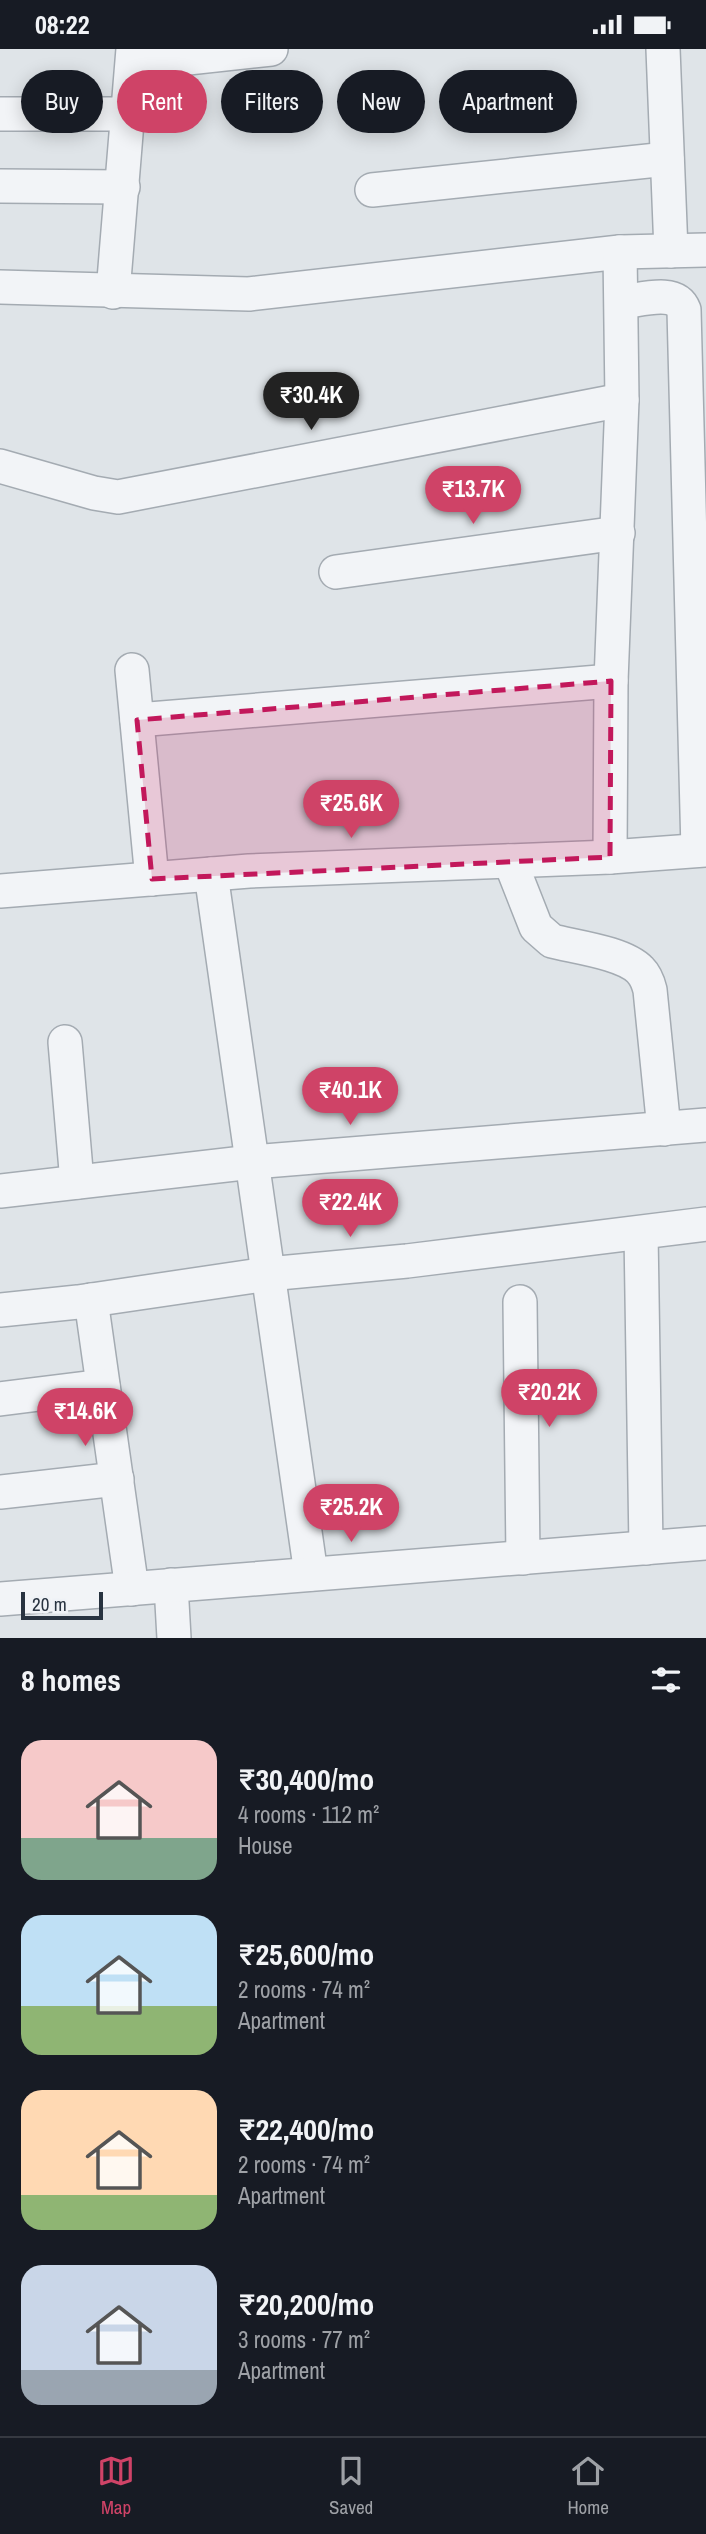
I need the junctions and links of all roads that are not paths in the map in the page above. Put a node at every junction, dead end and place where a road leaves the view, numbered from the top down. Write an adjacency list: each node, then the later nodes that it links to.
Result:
1 (271, 49): 3 (street)
2 (663, 49): 7 (street)
3 (133, 57)
4 (0, 114): 5 (street)
5 (117, 114)
6 (126, 133): 9 (street)
7 (667, 159): 10 (street); 12 (street)
8 (0, 187): 9 (street)
9 (122, 187): 15 (street)
10 (372, 190)
11 (706, 250): 12 (street)
12 (671, 251): 13 (street)
13 (620, 252): 15 (street); 16 (street)
14 (0, 287): 15 (street)
15 (113, 292)
16 (622, 302): 17 (street); 19 (street)
17 (695, 319): 18 (street)
18 (696, 398): 21 (street)
19 (622, 400): 20 (street); 22 (street)
20 (0, 466)
21 (697, 484): 23 (street)
22 (618, 533): 24 (street); 27 (street)
23 (698, 559): 25 (street)
24 (336, 572)
25 (699, 645): 29 (street)
26 (132, 670): 28 (street)
27 (611, 681): 28 (street); 31 (street)
28 (137, 720): 34 (street)
29 (700, 729): 30 (street)
30 (702, 850): 31 (street)
31 (610, 857): 32 (street)
32 (510, 861): 33 (street); 38 (street)
33 (211, 874): 34 (street); 39 (street)
34 (152, 879): 35 (street)
35 (0, 891)
36 (65, 1042): 40 (street)
37 (706, 1125): 38 (street)
38 (664, 1129): 39 (street)
39 (252, 1162): 40 (street); 44 (street)
40 (77, 1182): 41 (street)
41 (0, 1191)
42 (706, 1224): 43 (street)
43 (641, 1233): 44 (street); 53 (street)
44 (268, 1273): 45 (street); 55 (street)
45 (91, 1300): 47 (street); 48 (street)
46 (520, 1302): 54 (street)
47 (0, 1310)
48 (103, 1386): 49 (street); 50 (street)
49 (0, 1399)
50 (117, 1479): 51 (street); 57 (street)
51 (0, 1492)
52 (706, 1543): 53 (street)
53 (646, 1548): 54 (street)
54 (523, 1557): 55 (street)
55 (311, 1574): 56 (street)
56 (171, 1585): 57 (street); 59 (street)
57 (132, 1588): 58 (street)
58 (0, 1599)
59 (174, 1638)

